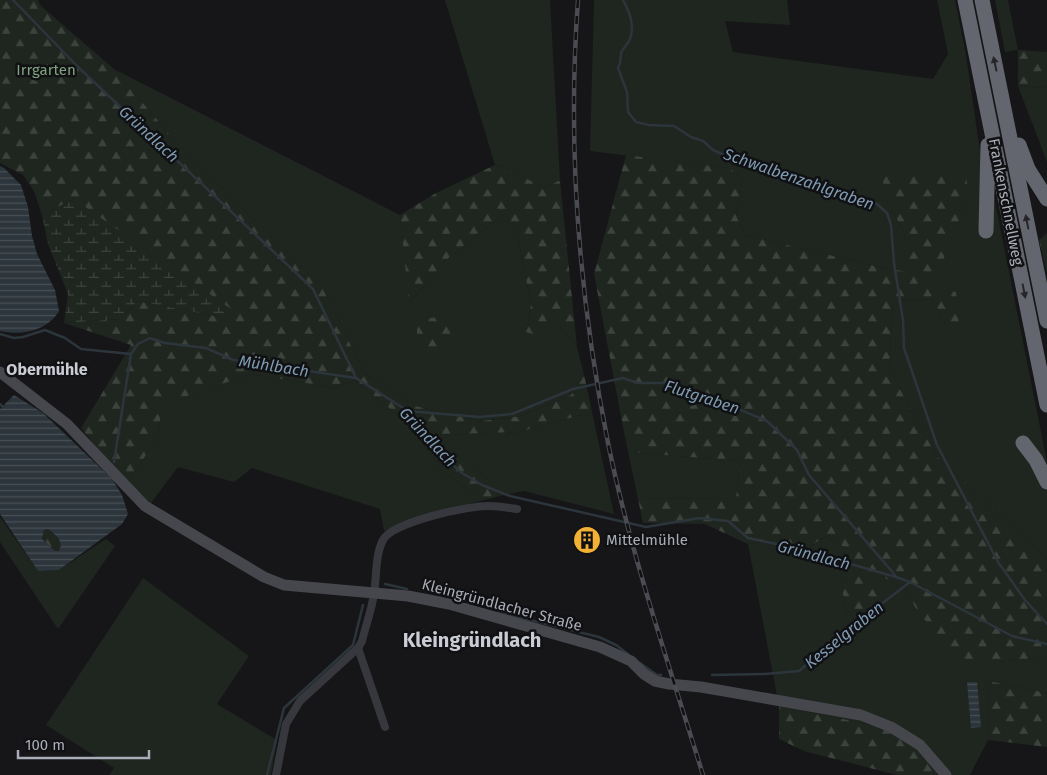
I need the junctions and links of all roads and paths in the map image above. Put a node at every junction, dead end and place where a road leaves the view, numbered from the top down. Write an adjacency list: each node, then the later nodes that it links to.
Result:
1 (965, 0): 3 (highway, Frankenschnellweg)
2 (982, 0): 4 (highway, Frankenschnellweg, one-way to 2)
3 (987, 106): 6 (highway); 9 (highway, Frankenschnellweg, one-way to 9)
4 (1005, 111): 5 (highway); 7 (highway, Frankenschnellweg, one-way to 4)
5 (1047, 200)
6 (986, 231)
7 (1047, 321)
8 (0, 372): 13 (street, Kleingründlacher Straße)
9 (1047, 404)
10 (1023, 443): 11 (highway)
11 (1047, 482)
12 (517, 509): 13 (street)
13 (374, 594): 14 (street); 17 (street, Kleingründlacher Straße)
14 (358, 648): 15 (street); 16 (street)
15 (385, 727)
16 (276, 775)
17 (946, 775)

